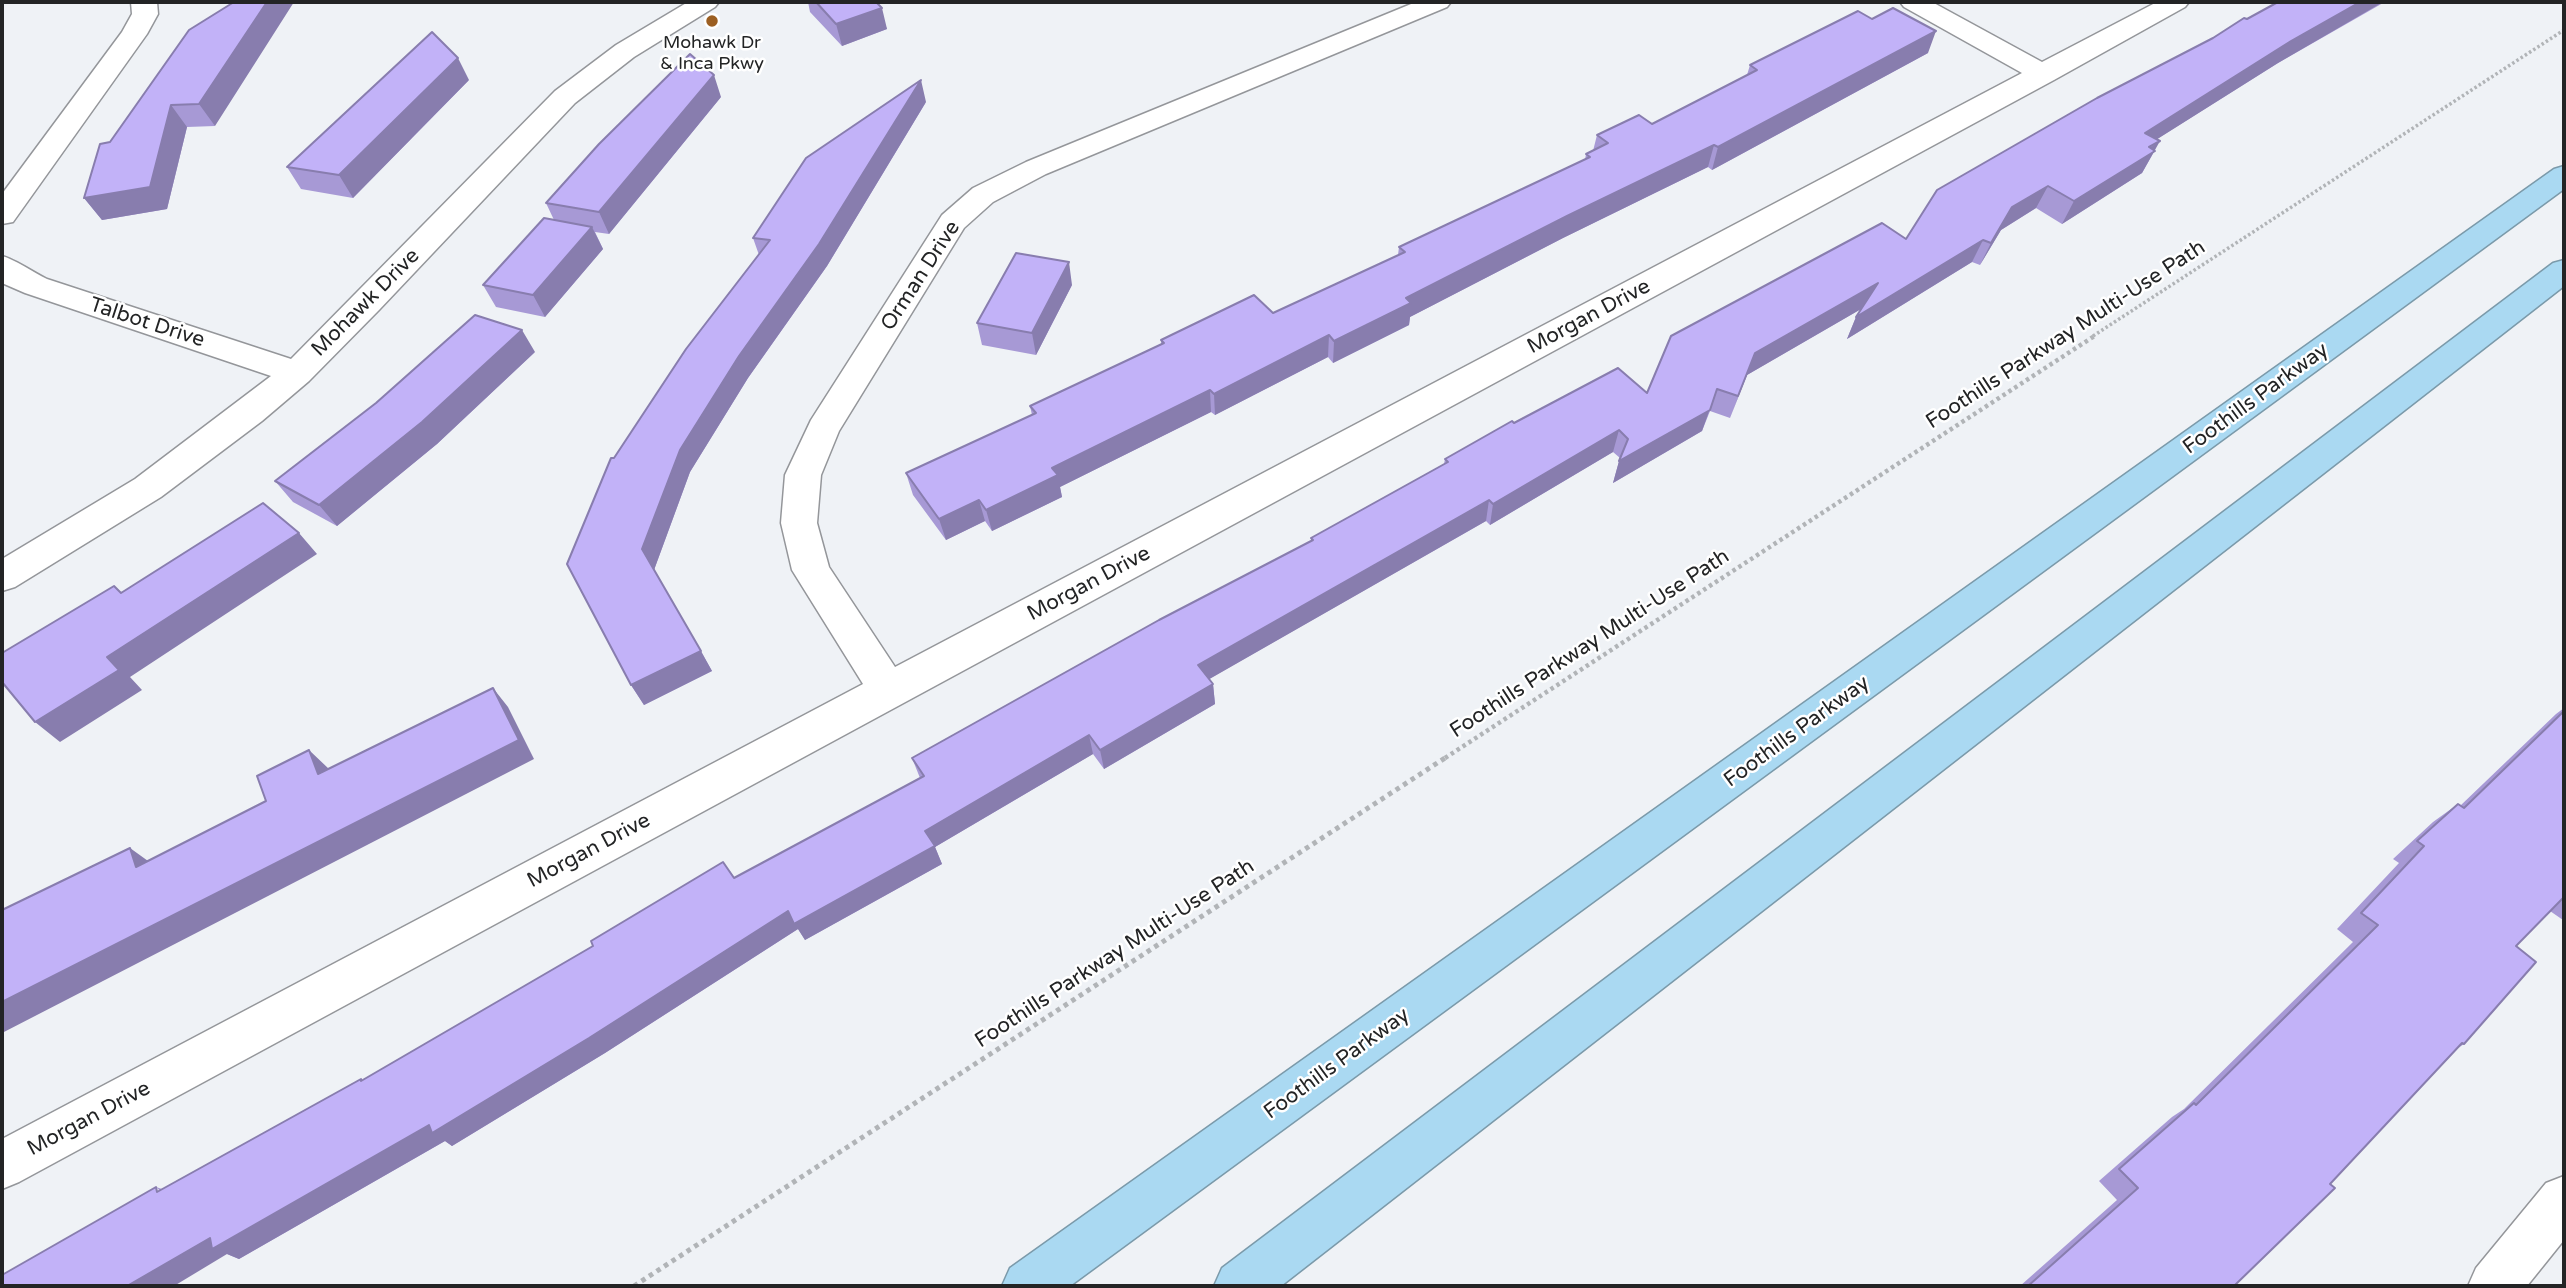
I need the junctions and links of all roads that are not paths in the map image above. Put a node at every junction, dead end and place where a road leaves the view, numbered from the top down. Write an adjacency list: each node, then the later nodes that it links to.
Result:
1 (144, 2): 8 (street)
2 (706, 2): 11 (street, Mohawk Drive)
3 (1438, 2): 13 (street, Orman Drive)
4 (1913, 2): 6 (street)
5 (2176, 2): 6 (street, Morgan Drive)
6 (2044, 74): 13 (street, Morgan Drive)
7 (2564, 175): 16 (highway, Foothills Parkway)
8 (2, 215)
9 (2, 266): 11 (street, Talbot Drive)
10 (2564, 270): 17 (highway)
11 (297, 373): 12 (street, Mohawk Drive)
12 (2, 577)
13 (889, 691): 14 (street, Morgan Drive)
14 (2, 1165)
15 (2564, 1201): 18 (street)
16 (1028, 1286)
17 (1240, 1286)
18 (2494, 1286)

